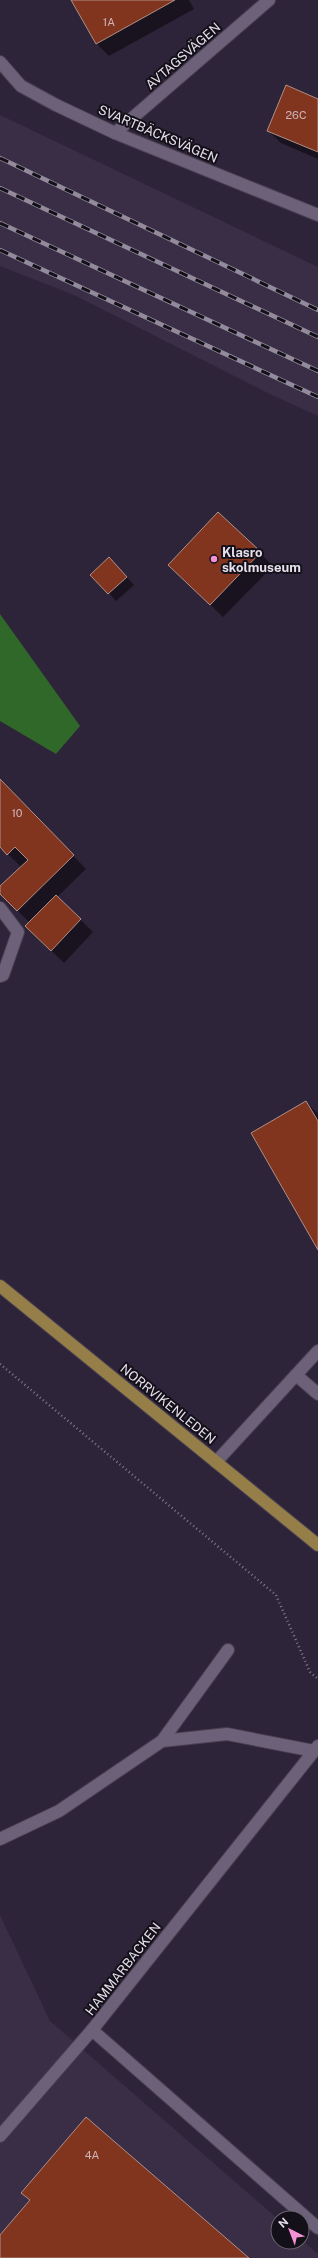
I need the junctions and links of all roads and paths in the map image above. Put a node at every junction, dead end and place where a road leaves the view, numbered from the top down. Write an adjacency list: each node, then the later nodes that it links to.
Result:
1 (269, 0): 3 (street, AVTAGSVÄGEN)
2 (0, 62): 3 (street, SVARTBÄCKSVÄGEN)
3 (115, 133): 4 (street, SVARTBÄCKSVÄGEN)
4 (318, 214)
5 (0, 908): 6 (street)
6 (0, 976)
7 (0, 1286): 12 (main road, NORRVIKENLEDEN)
8 (318, 1351): 10 (street)
9 (0, 1364): 15 (path)
10 (296, 1375): 11 (street); 12 (street)
11 (318, 1394)
12 (216, 1462): 13 (main road, NORRVIKENLEDEN)
13 (318, 1544)
14 (228, 1650): 16 (street)
15 (318, 1679)
16 (162, 1741): 17 (street); 18 (street)
17 (316, 1748): 19 (street, HAMMARBACKEN)
18 (0, 1839)
19 (92, 2030): 20 (street); 21 (street, HAMMARBACKEN)
20 (0, 2136)
21 (318, 2228)

